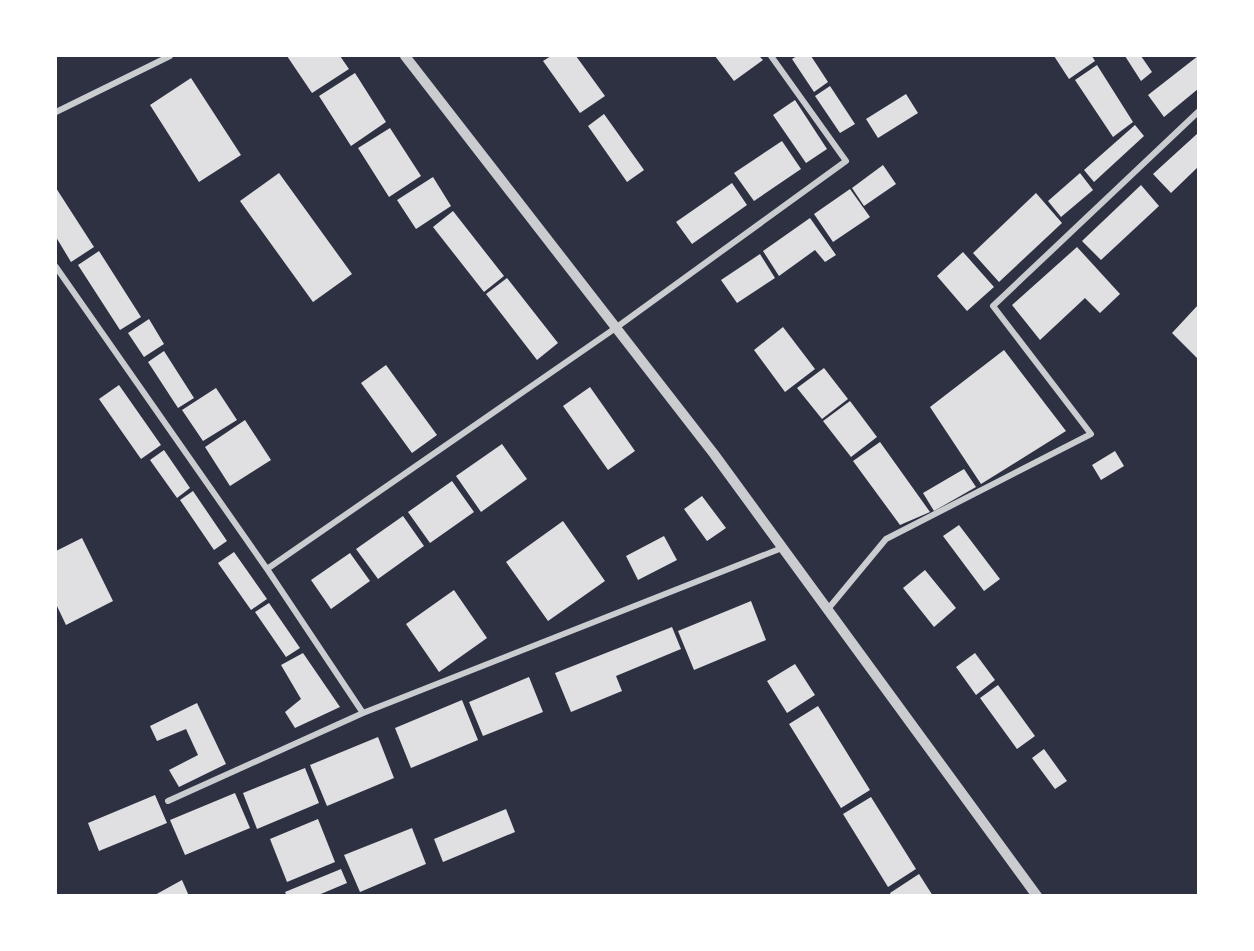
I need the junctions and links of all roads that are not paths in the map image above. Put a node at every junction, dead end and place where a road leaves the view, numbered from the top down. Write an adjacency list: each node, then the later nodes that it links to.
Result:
1 (170, 56): 4 (street)
2 (405, 56): 7 (street)
3 (771, 56): 7 (street)
4 (56, 112)
5 (1198, 112): 10 (street)
6 (56, 267): 9 (street)
7 (617, 327): 8 (street); 9 (street)
8 (782, 548): 10 (street); 11 (street)
9 (267, 569): 11 (street)
10 (828, 609): 13 (street)
11 (363, 713): 12 (street)
12 (168, 801)
13 (1037, 896)

